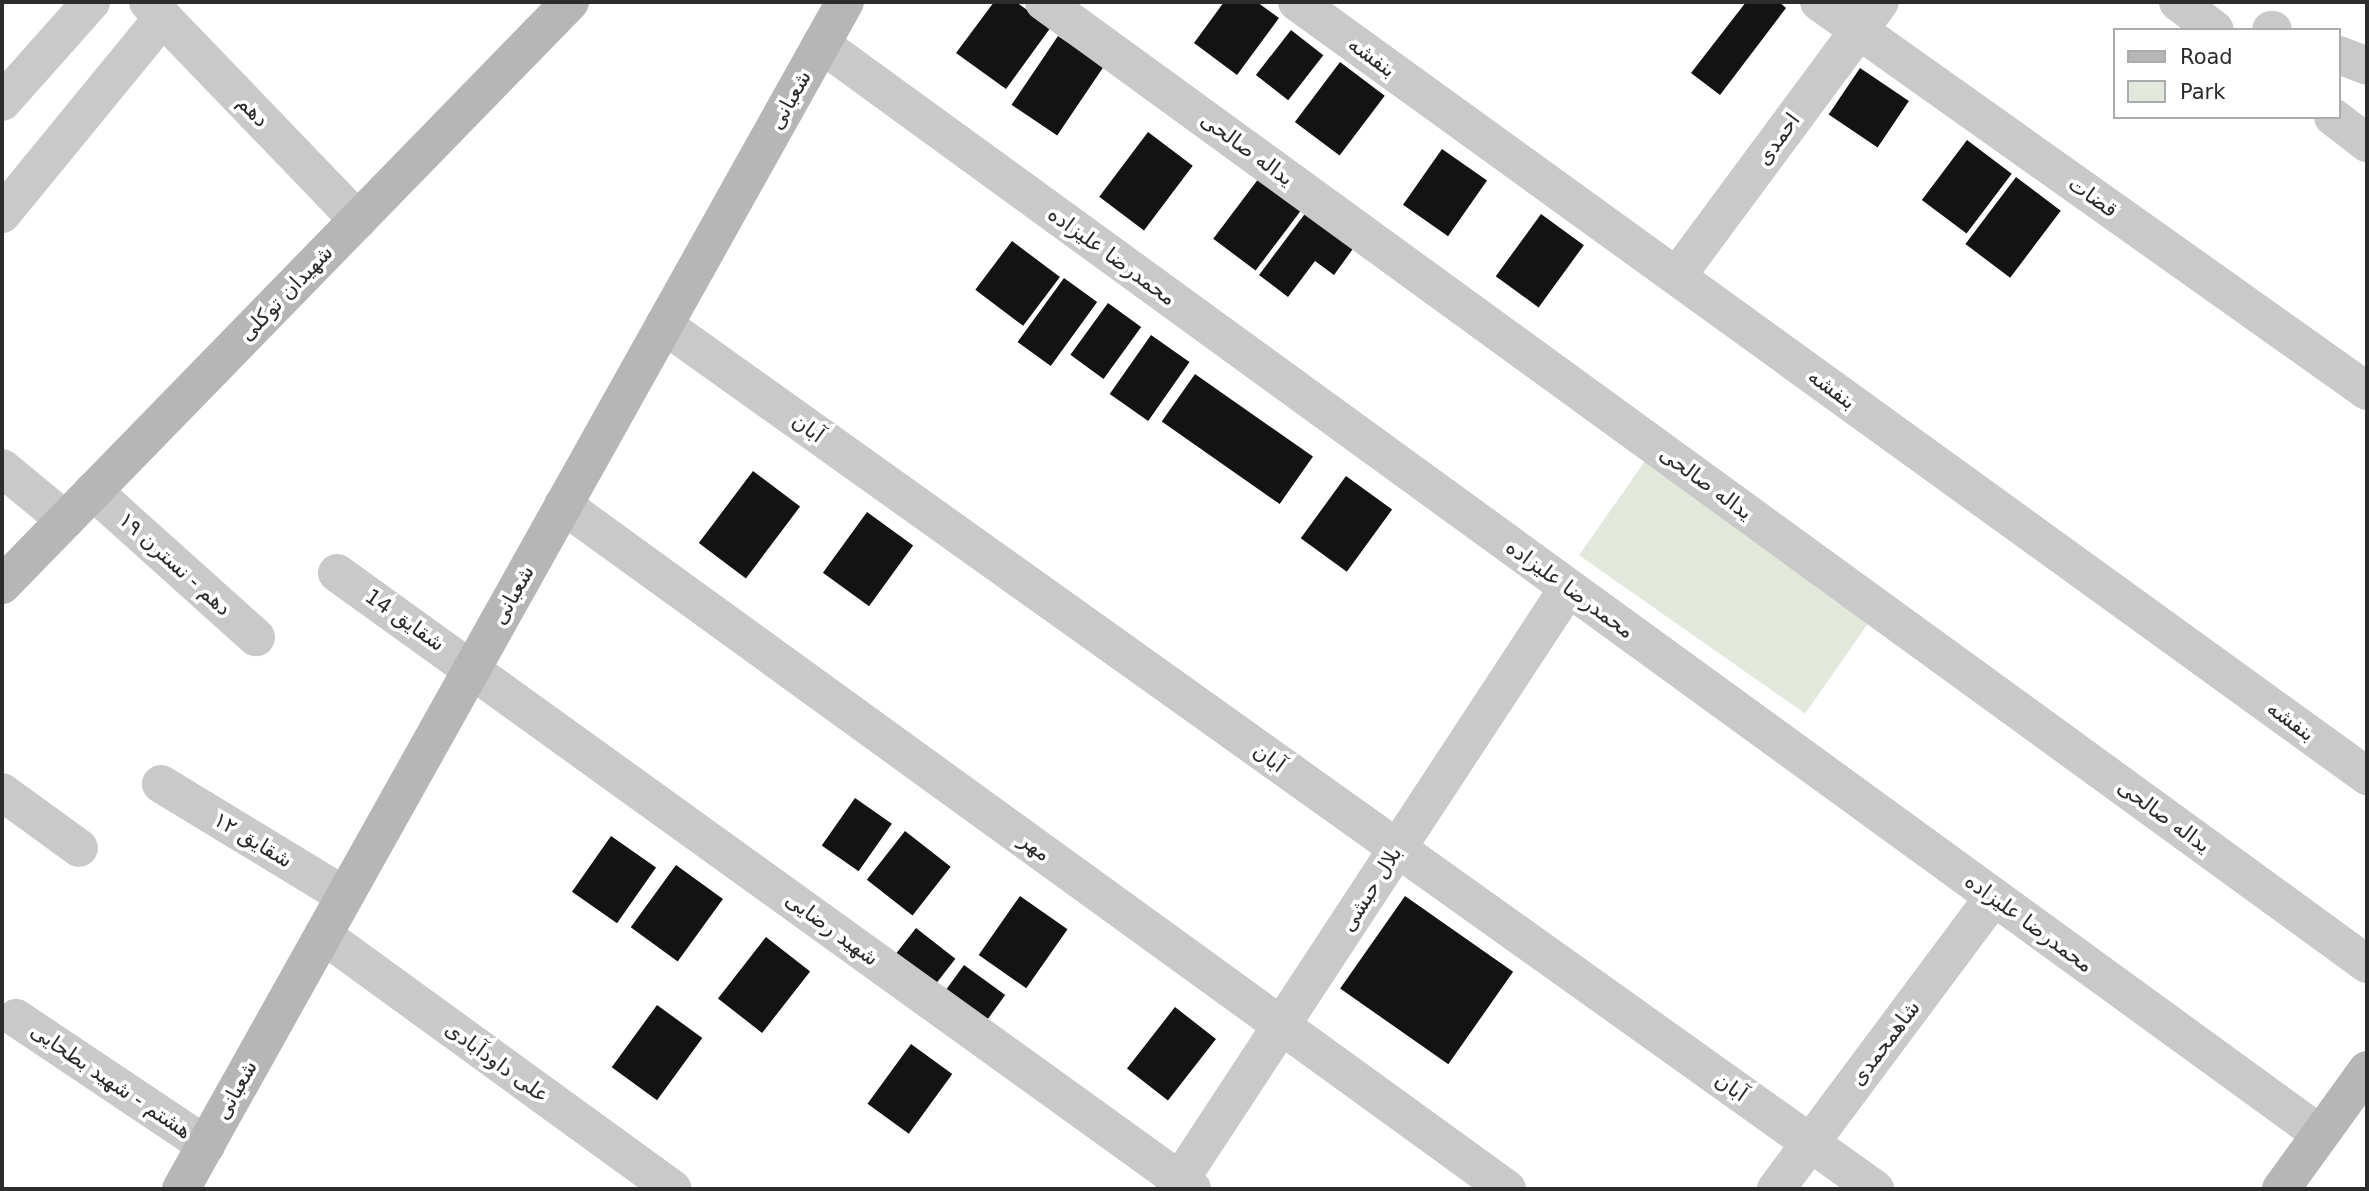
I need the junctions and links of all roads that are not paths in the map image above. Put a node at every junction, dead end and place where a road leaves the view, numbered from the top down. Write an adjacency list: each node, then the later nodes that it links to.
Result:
1 (91, 2): 14 (street)
2 (570, 2): 18 (street, شهیدان توکلی)
3 (845, 2): 11 (street, شعبانی)
4 (1044, 2): 39 (street, یداله صالحی)
5 (1297, 2): 19 (street, بنفشه)
6 (1819, 2): 9 (street, قضات)
7 (2178, 2): 10 (street)
8 (156, 9): 17 (street); 18 (street, دهم)
9 (1870, 16): 19 (street, احمدی); 21 (street, قضات)
10 (2212, 28)
11 (821, 44): 20 (street, شعبانی); 28 (street, محمدرضا علیزاده)
12 (2341, 56): 13 (street)
13 (2367, 66)
14 (2, 102)
15 (2336, 119): 16 (street)
16 (2367, 143)
17 (2, 214)
18 (358, 220): 23 (street, شهیدان توکلی)
19 (1676, 276): 31 (street, بنفشه)
20 (664, 325): 24 (street, شعبانی); 35 (street, آبان)
21 (2367, 391)
22 (2, 468): 25 (street)
23 (93, 491): 25 (street, شهیدان توکلی); 29 (street, دهم - نسترن ۱۹)
24 (564, 505): 30 (street, شعبانی); 41 (street, مهر)
25 (65, 520): 27 (street, شهیدان توکلی)
26 (337, 573): 30 (street, شقایق 14)
27 (2, 584)
28 (1568, 588): 35 (street, بلال حبشی); 37 (street, محمدرضا علیزاده)
29 (256, 637)
30 (473, 668): 36 (street, شعبانی); 46 (street, شهید رضایی)
31 (2367, 776)
32 (161, 784): 36 (street, شقایق ۱۲)
33 (2, 792): 34 (street)
34 (79, 848)
35 (1396, 848): 41 (street, بلال حبشی); 44 (street, آبان)
36 (345, 896): 38 (street, شعبانی)
37 (1994, 897): 43 (street, محمدرضا علیزاده); 44 (street, شاهمحمدی)
38 (323, 935): 45 (street, شعبانی); 48 (street, علی داودآبادی)
39 (2367, 964)
40 (16, 1018): 45 (street, هشتم - شهید بطحایی)
41 (1283, 1027): 46 (street, بلال حبشی); 49 (street, مهر)
42 (2367, 1070): 43 (street)
43 (2320, 1134): 52 (street)
44 (1811, 1143): 50 (street, شاهمحمدی); 51 (street, آبان)
45 (206, 1145): 47 (street, شعبانی)
46 (1182, 1186)
47 (181, 1189)
48 (672, 1189)
49 (1507, 1189)
50 (1776, 1189)
51 (1875, 1189)
52 (2281, 1189)

